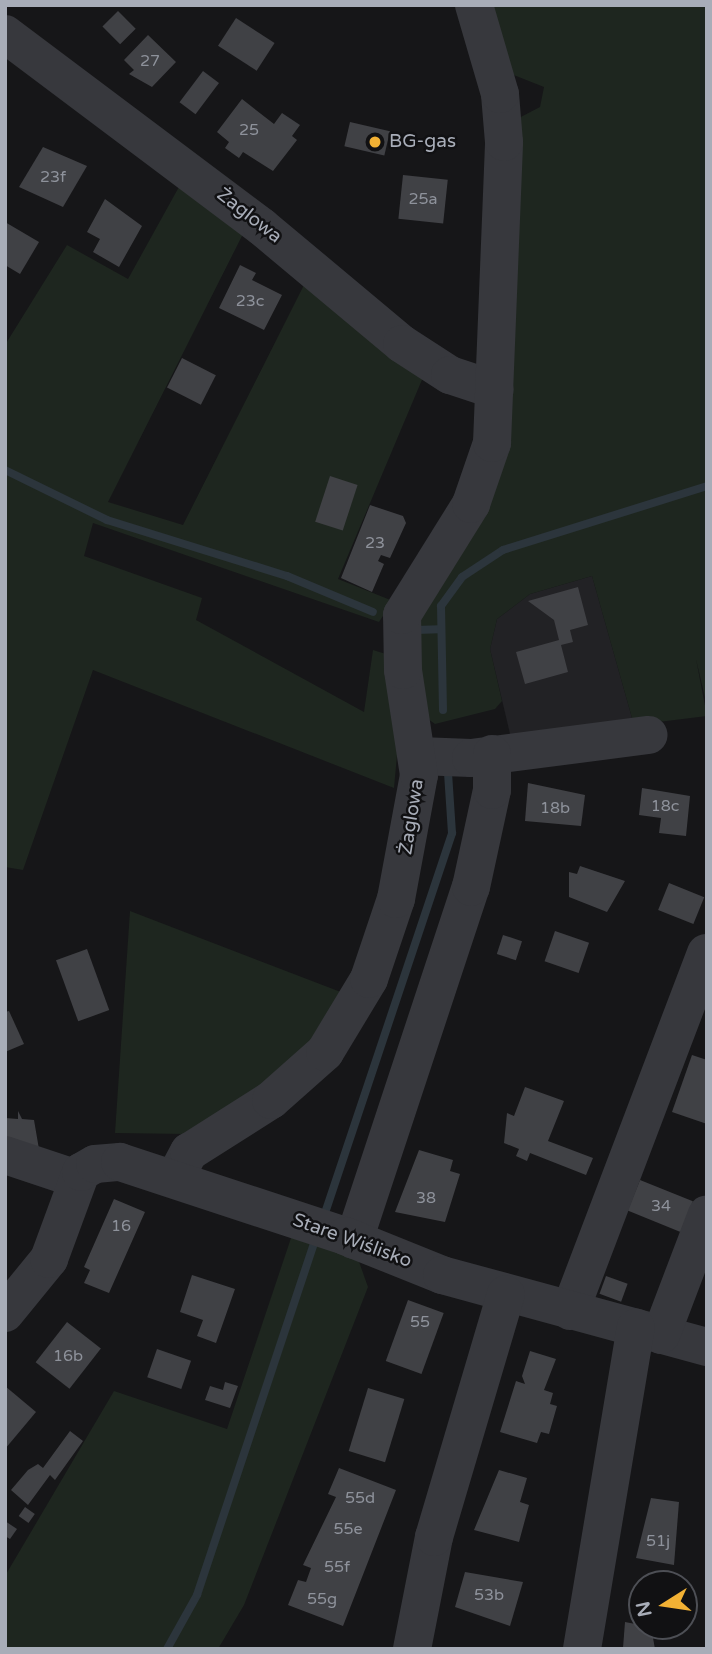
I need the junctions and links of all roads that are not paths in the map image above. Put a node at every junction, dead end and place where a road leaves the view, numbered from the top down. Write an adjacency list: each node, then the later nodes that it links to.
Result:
1 (474, 5): 3 (street, Żaglowa)
2 (5, 34): 3 (street, Żaglowa)
3 (495, 390): 6 (street, Żaglowa)
4 (649, 735): 5 (street)
5 (492, 754): 6 (street); 12 (street)
6 (419, 756): 9 (street, Żaglowa)
7 (706, 953): 14 (street)
8 (5, 1155): 10 (street)
9 (175, 1178): 10 (street, Stare Wiślisko); 12 (street, Stare Wiślisko)
10 (77, 1179): 15 (street)
11 (707, 1214): 16 (street)
12 (349, 1238): 13 (street, Stare Wiślisko)
13 (506, 1294): 14 (street, Stare Wiślisko); 18 (street)
14 (570, 1311): 16 (street, Stare Wiślisko)
15 (5, 1313)
16 (649, 1331): 17 (street, Stare Wiślisko); 19 (street)
17 (707, 1347)
18 (412, 1649)
19 (582, 1649)

